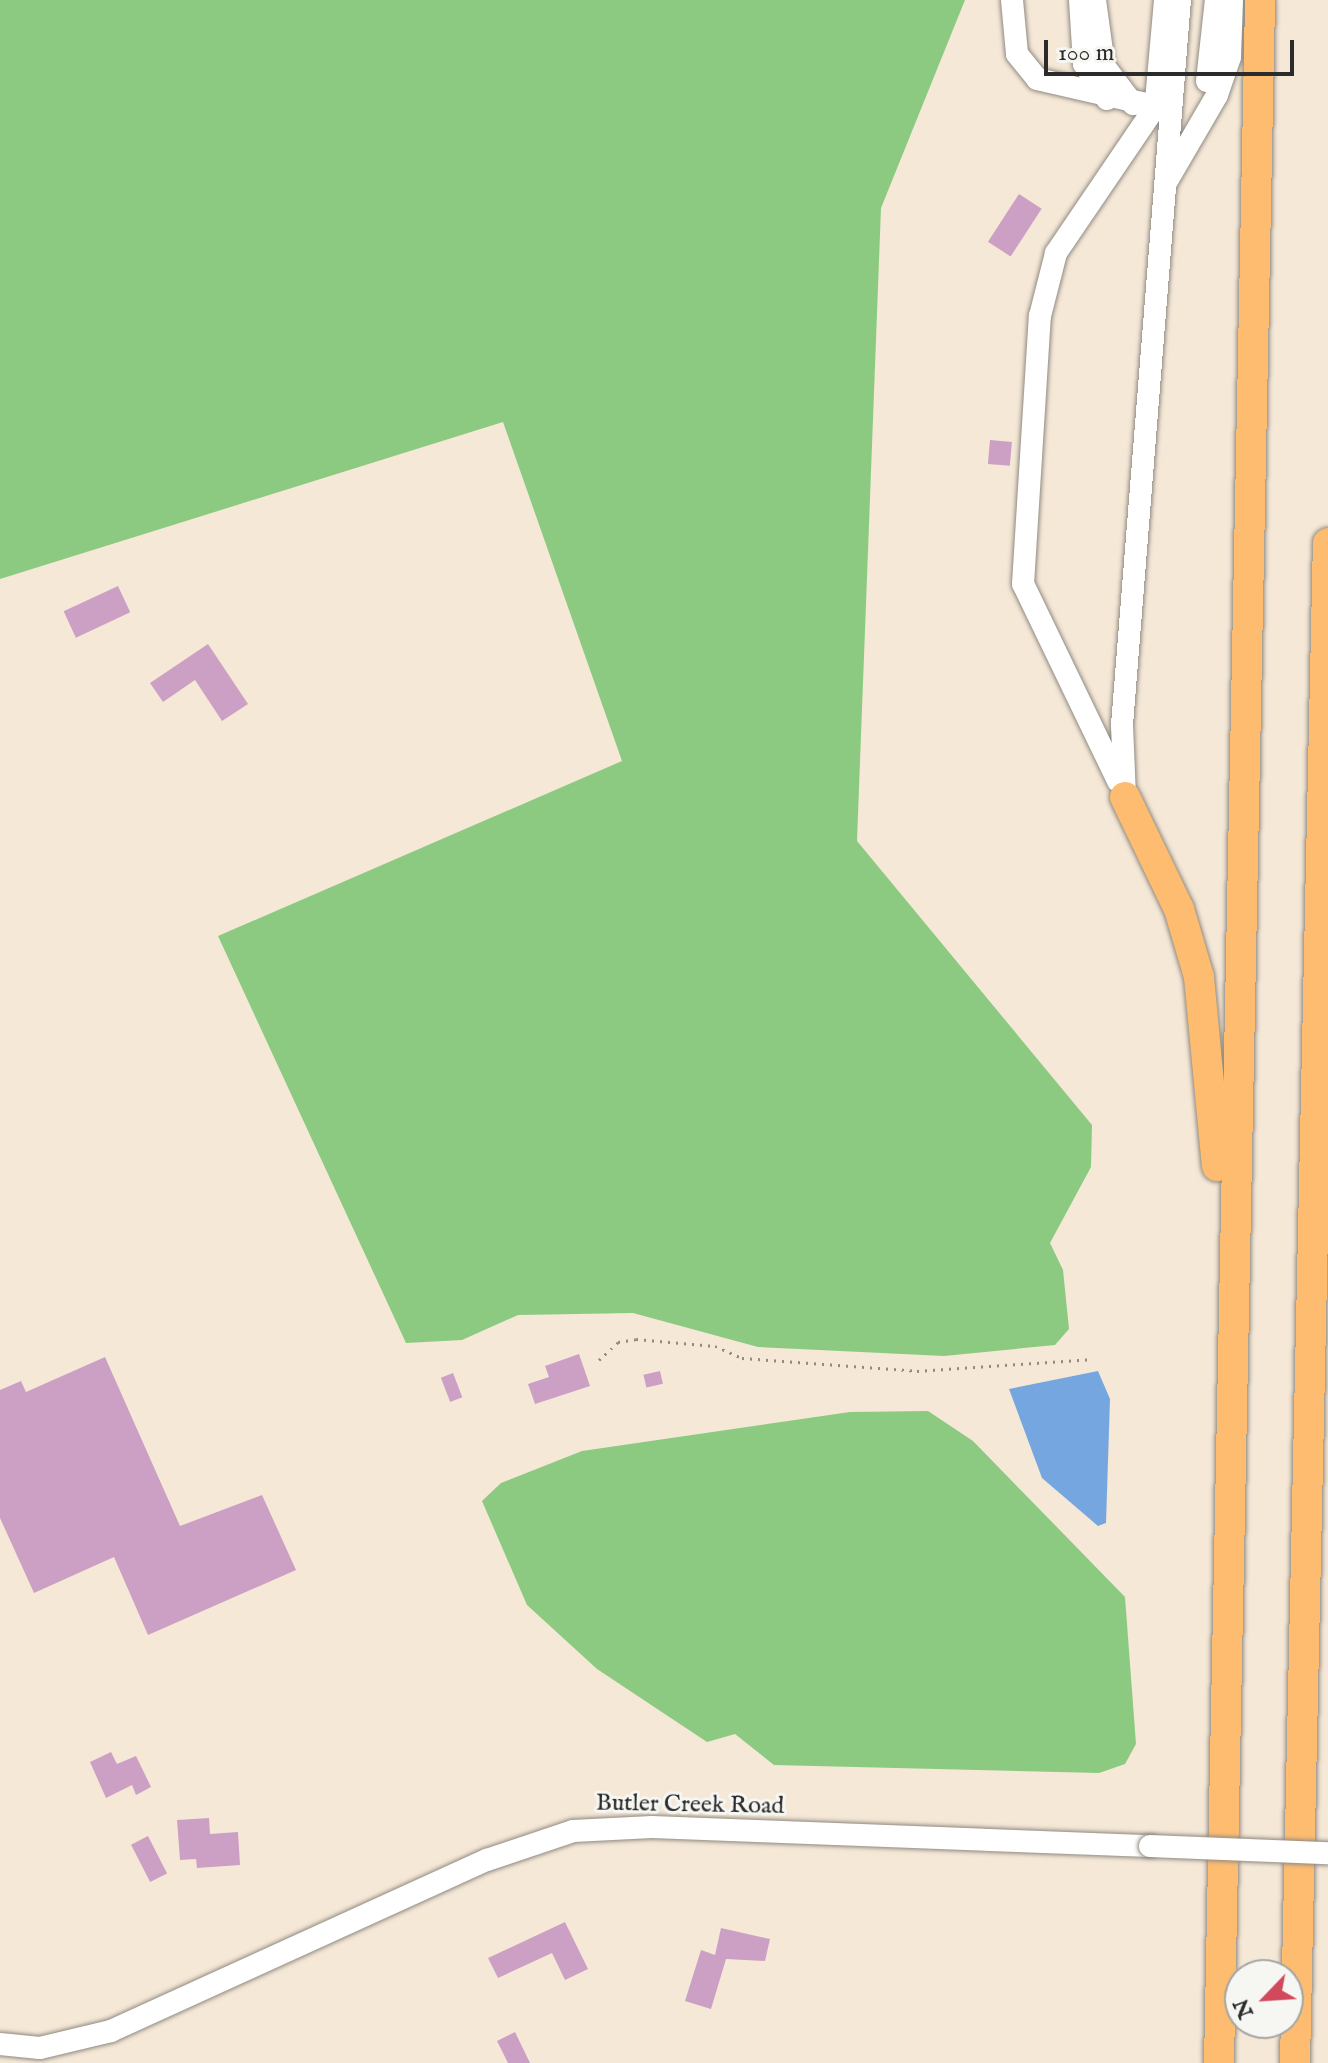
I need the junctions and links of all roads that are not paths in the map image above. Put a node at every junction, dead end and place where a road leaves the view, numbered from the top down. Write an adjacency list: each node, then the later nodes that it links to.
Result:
1 (1012, 0): 11 (street)
2 (1069, 0): 11 (street)
3 (1080, 0): 12 (street)
4 (1095, 0): 13 (street)
5 (1165, 0): 13 (street)
6 (1180, 0): 10 (street)
7 (1216, 0): 14 (street)
8 (1232, 0): 14 (street)
9 (1260, 0): 19 (highway)
10 (1176, 77): 13 (street); 14 (street)
11 (1083, 93): 12 (street)
12 (1107, 99): 13 (street)
13 (1144, 105): 14 (street); 16 (street)
14 (1164, 186): 16 (street)
15 (1328, 543): 18 (highway)
16 (1125, 797): 19 (highway)
17 (1328, 1125): 18 (highway)
18 (1314, 1169): 23 (highway)
19 (1227, 1637): 22 (highway)
20 (1328, 1853): 21 (street, Butler Creek Road, bridge)
21 (0, 2044)
22 (1219, 2063)
23 (1295, 2063)

